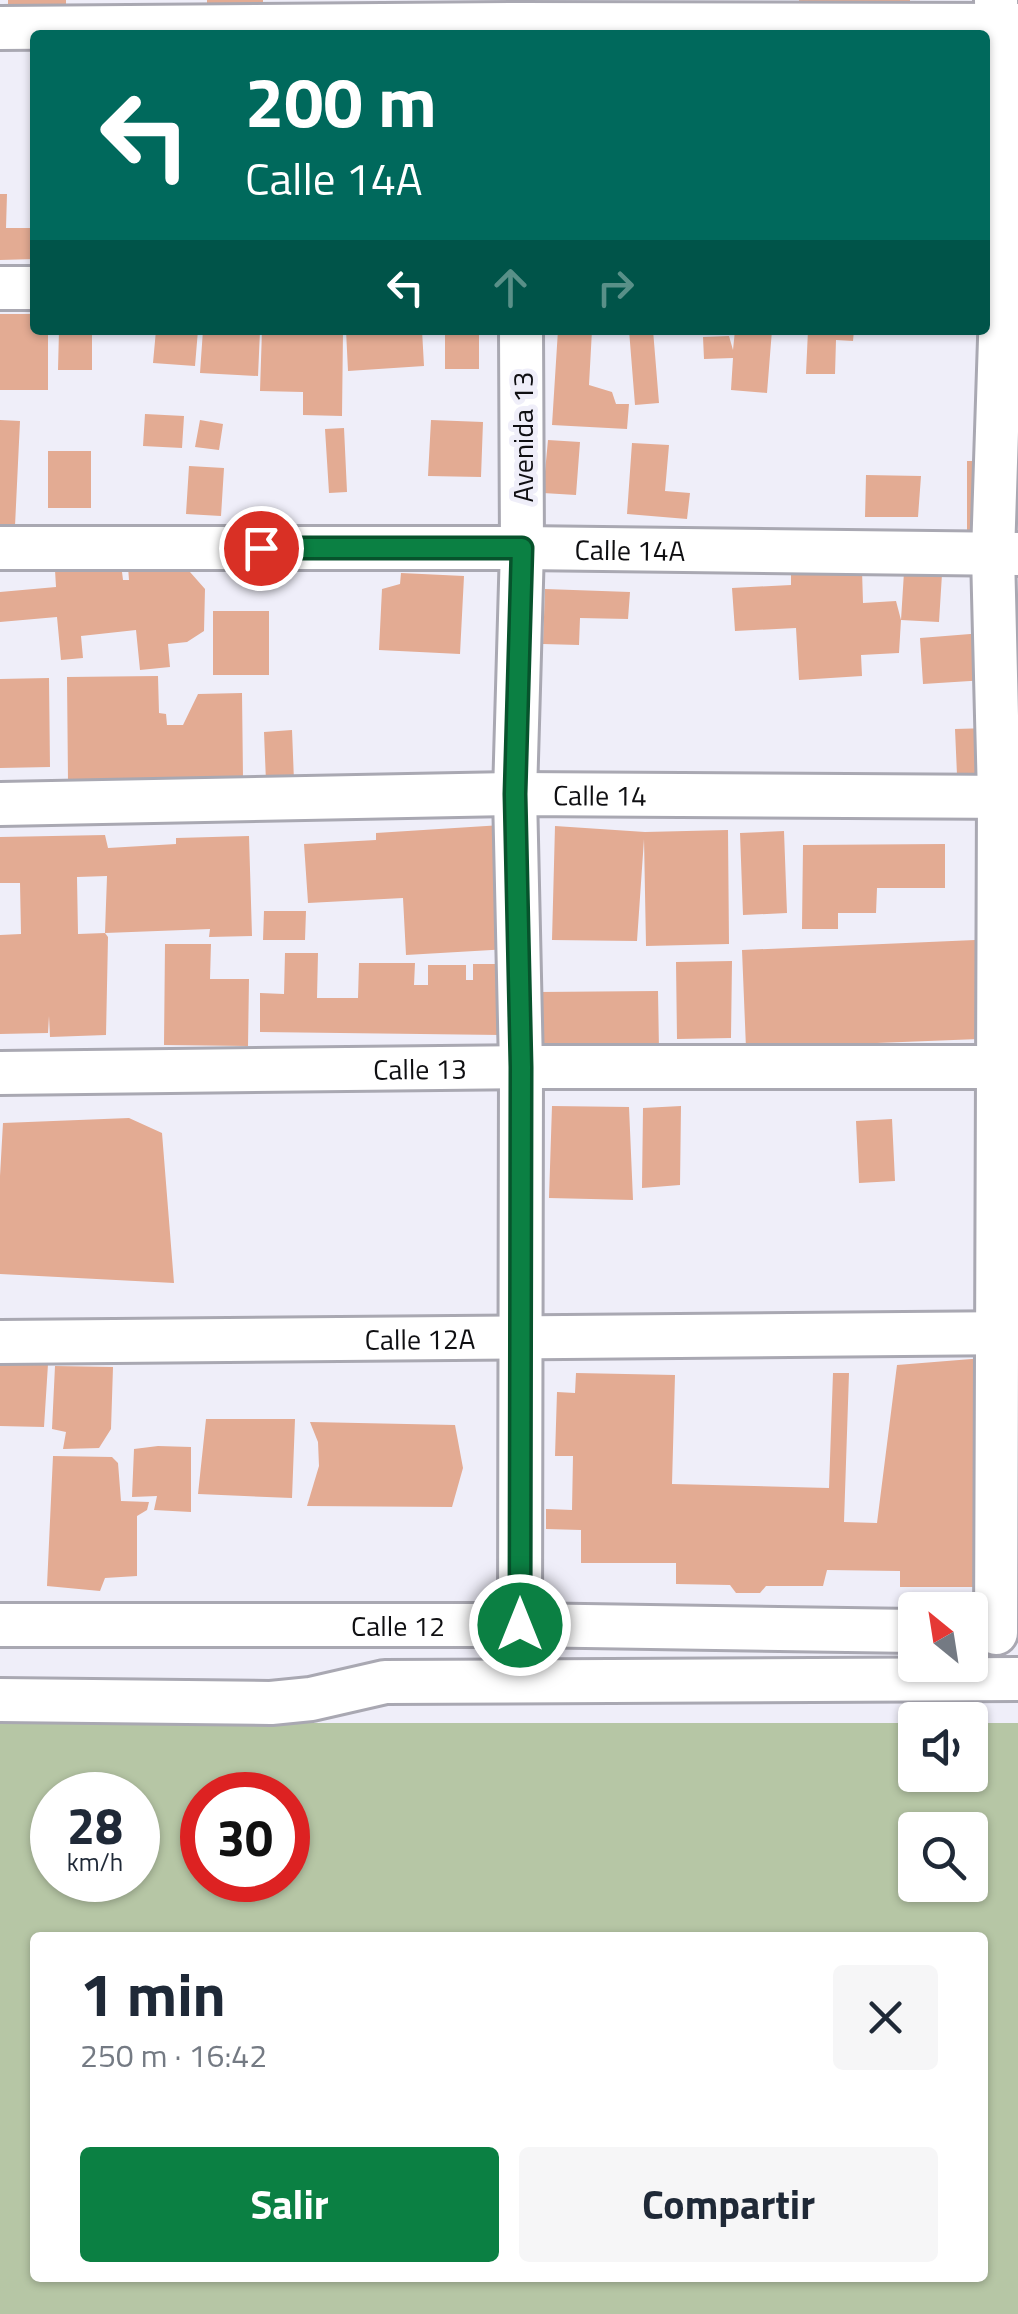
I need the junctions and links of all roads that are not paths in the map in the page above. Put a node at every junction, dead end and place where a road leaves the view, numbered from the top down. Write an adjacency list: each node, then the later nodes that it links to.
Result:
1 (1004, 16): 2 (street); 4 (street)
2 (518, 20): 3 (street)
3 (0, 28)
4 (1002, 278): 10 (street)
5 (0, 288): 6 (street)
6 (30, 288)
7 (521, 335): 9 (street, Avenida 13)
8 (0, 548): 9 (street, Calle 14A)
9 (522, 548): 10 (street, Calle 14A); 11 (street, Avenida 13)
10 (1005, 554): 12 (street)
11 (515, 794): 12 (street, Calle 14); 13 (street, Calle 14); 14 (street, Avenida 13)
12 (1008, 797): 15 (street)
13 (0, 804)
14 (521, 1067): 15 (street, Calle 13); 16 (street, Calle 13); 18 (street, Avenida 13)
15 (1007, 1067): 17 (street)
16 (0, 1074)
17 (1007, 1333): 18 (street, Calle 12A); 23 (street)
18 (520, 1336): 19 (street, Calle 12A); 21 (street, Avenida 13)
19 (0, 1342)
20 (0, 1625): 21 (street, Calle 12)
21 (520, 1625): 22 (street, Calle 12)
22 (898, 1631)
23 (995, 1632)
24 (1018, 1679): 25 (street)
25 (0, 1700)

